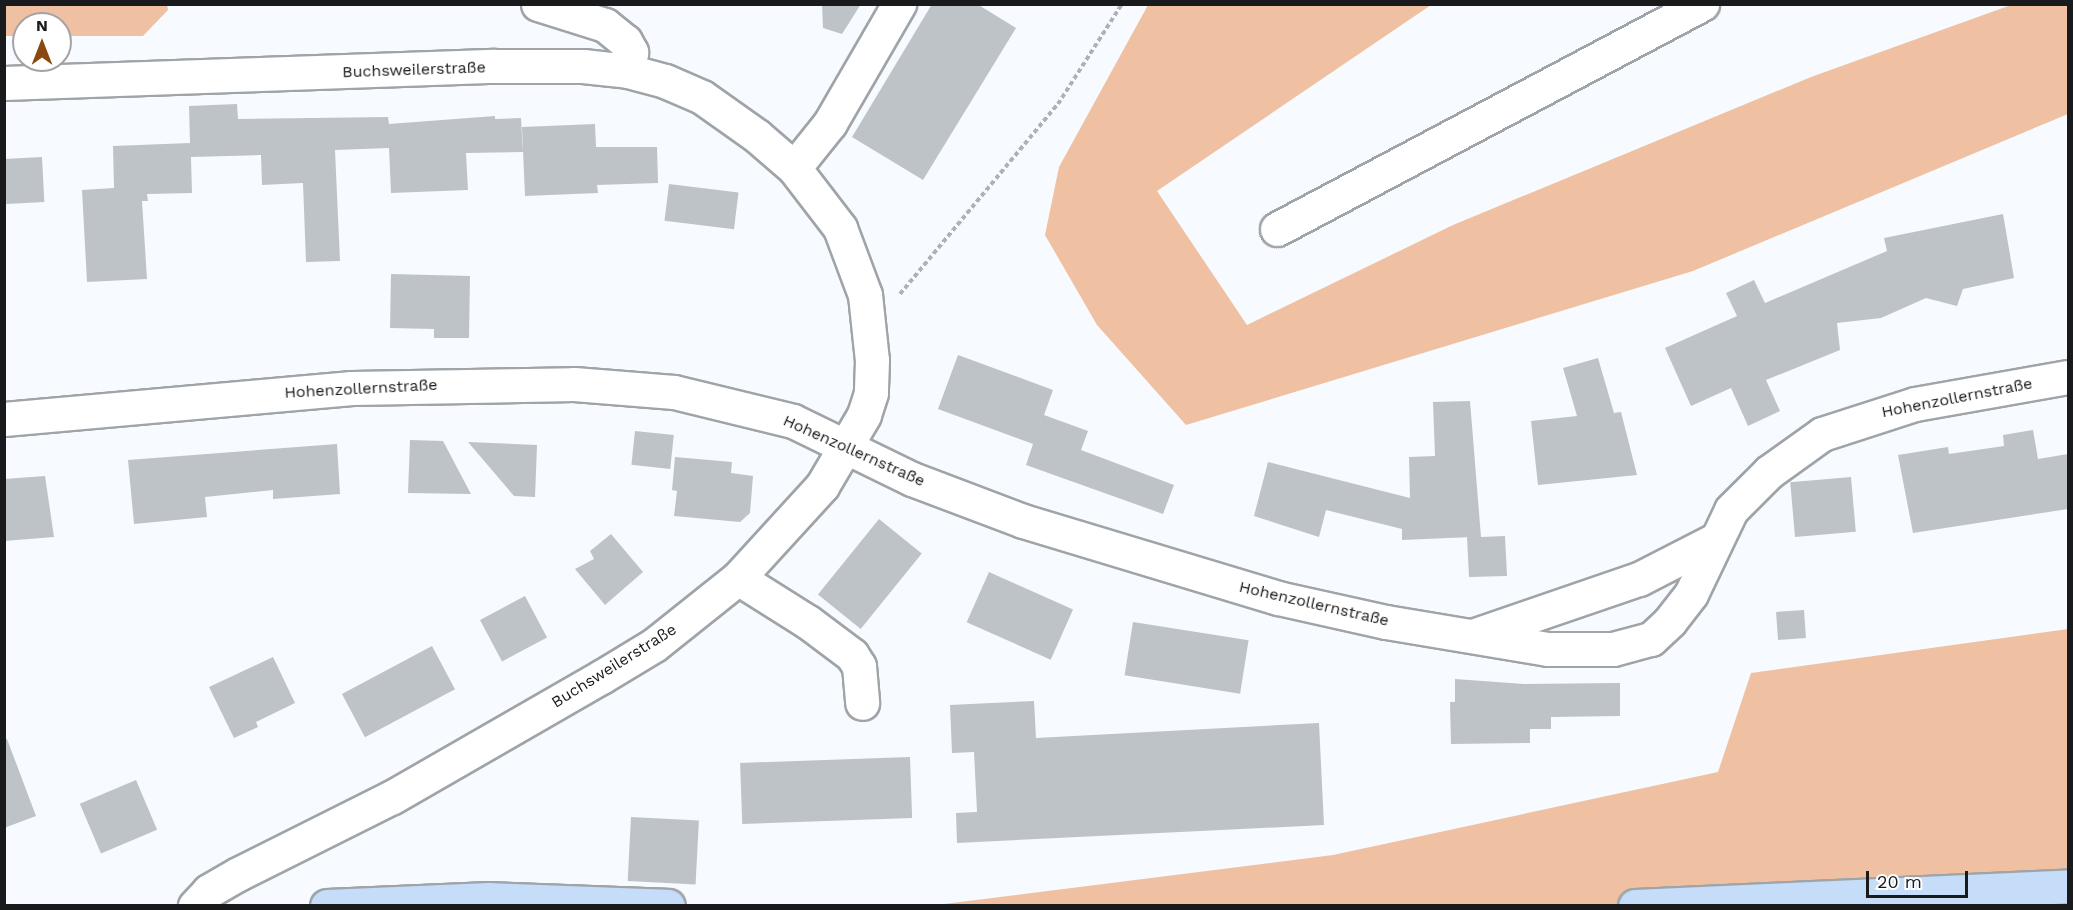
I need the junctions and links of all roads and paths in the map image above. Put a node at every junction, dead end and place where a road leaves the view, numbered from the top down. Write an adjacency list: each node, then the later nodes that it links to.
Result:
1 (538, 4): 5 (street)
2 (899, 4): 7 (street)
3 (1122, 4): 9 (path)
4 (1702, 4): 8 (street)
5 (628, 71): 6 (street, Buchsweilerstraße); 7 (street, Buchsweilerstraße)
6 (4, 83)
7 (794, 168): 9 (street, Buchsweilerstraße)
8 (1277, 229)
9 (870, 328): 12 (street, Buchsweilerstraße)
10 (2068, 377): 13 (street, Hohenzollernstraße)
11 (4, 419): 12 (street, Hohenzollernstraße)
12 (849, 447): 14 (street, Buchsweilerstraße); 15 (street, Hohenzollernstraße)
13 (1715, 540): 15 (street); 15 (street, Hohenzollernstraße)
14 (738, 578): 16 (street); 18 (street, Buchsweilerstraße)
15 (1470, 637)
16 (862, 704)
17 (2068, 886): 21 (main road)
18 (195, 906)
19 (327, 906): 20 (main road)
20 (668, 906)
21 (1635, 906)

